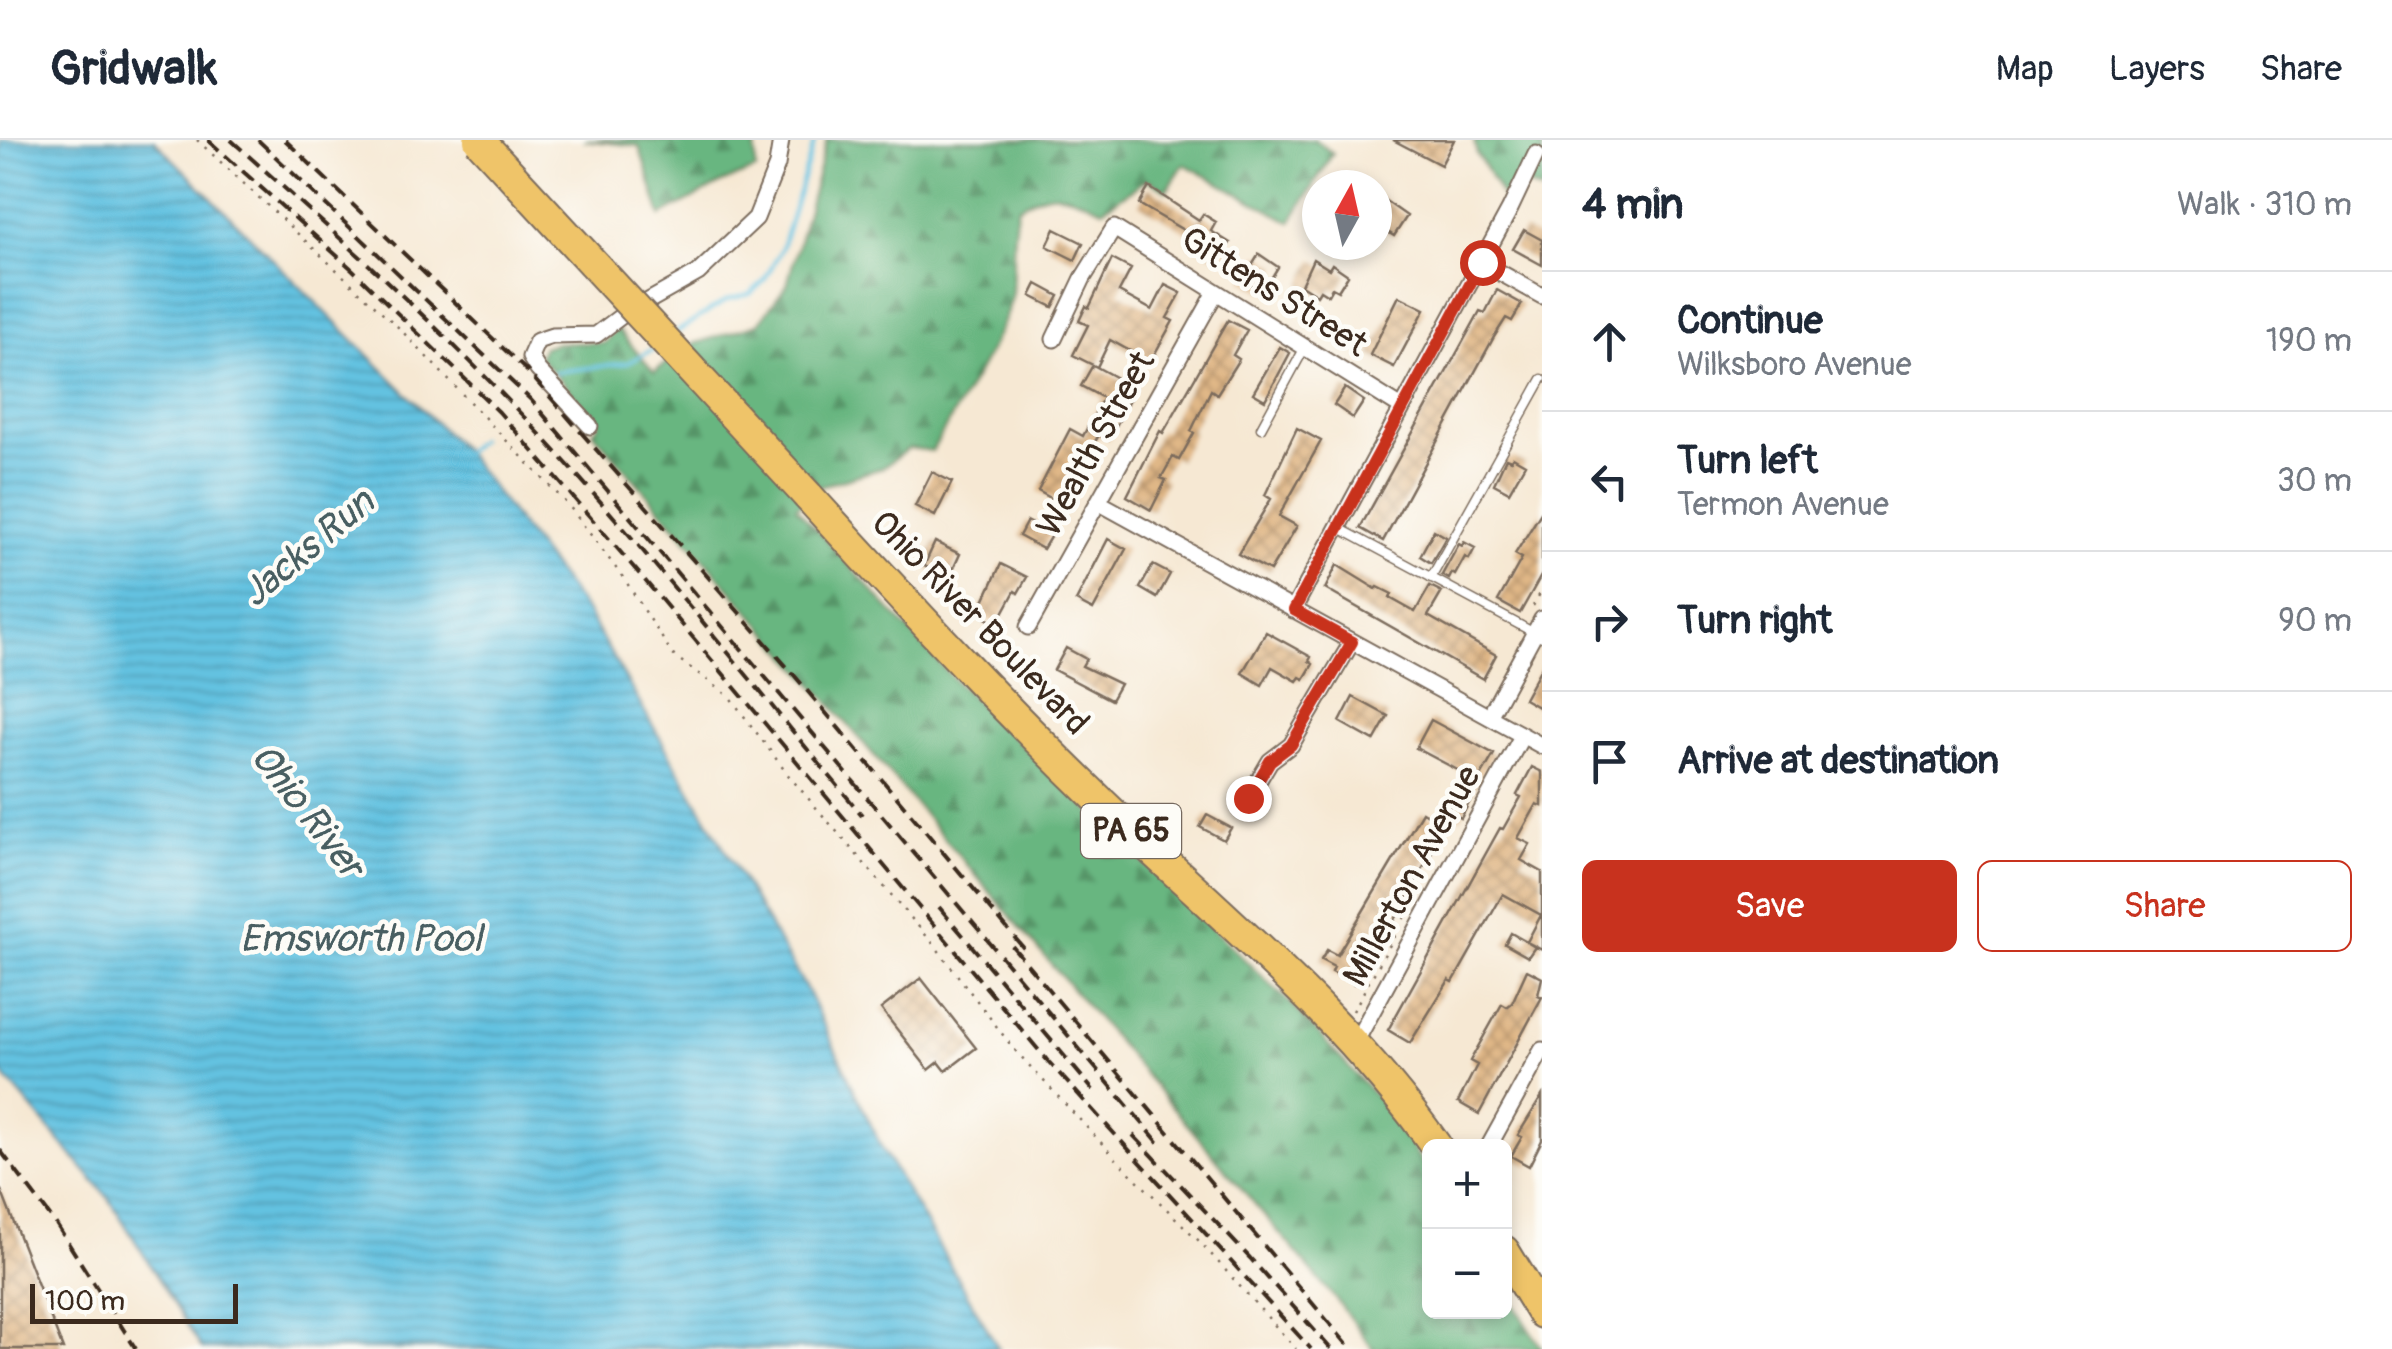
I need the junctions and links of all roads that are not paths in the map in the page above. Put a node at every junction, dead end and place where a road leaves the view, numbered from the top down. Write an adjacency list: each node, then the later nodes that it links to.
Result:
1 (479, 140): 24 (highway, Ohio River Boulevard / PA 65, bridge)
2 (782, 140): 11 (street)
3 (1536, 154): 4 (street)
4 (1482, 262): 6 (street); 10 (street)
5 (1216, 292): 7 (street, Gittens Street); 8 (street, Gittens Street); 13 (street, Wealth Street)
6 (1542, 296)
7 (1054, 339)
8 (1305, 347): 10 (street, Gittens Street); 12 (lane)
9 (1542, 379): 15 (lane)
10 (1402, 408): 14 (street)
11 (590, 426)
12 (1261, 428)
13 (1098, 502): 16 (street); 17 (street, Wealth Street)
14 (1338, 527): 15 (lane); 16 (street)
15 (1431, 578): 18 (lane)
16 (1294, 610): 19 (street)
17 (1028, 627)
18 (1535, 629): 20 (street)
19 (1352, 642): 20 (street); 23 (street)
20 (1489, 717): 21 (street)
21 (1522, 736): 22 (street); 24 (street, Millerton Avenue)
22 (1542, 746)
23 (1248, 798)
24 (1354, 1045): 26 (highway, Ohio River Boulevard / PA 65)
25 (1542, 1050): 27 (street)
26 (1430, 1139)
27 (1493, 1139)
28 (1512, 1265): 29 (highway)
29 (1542, 1313)

